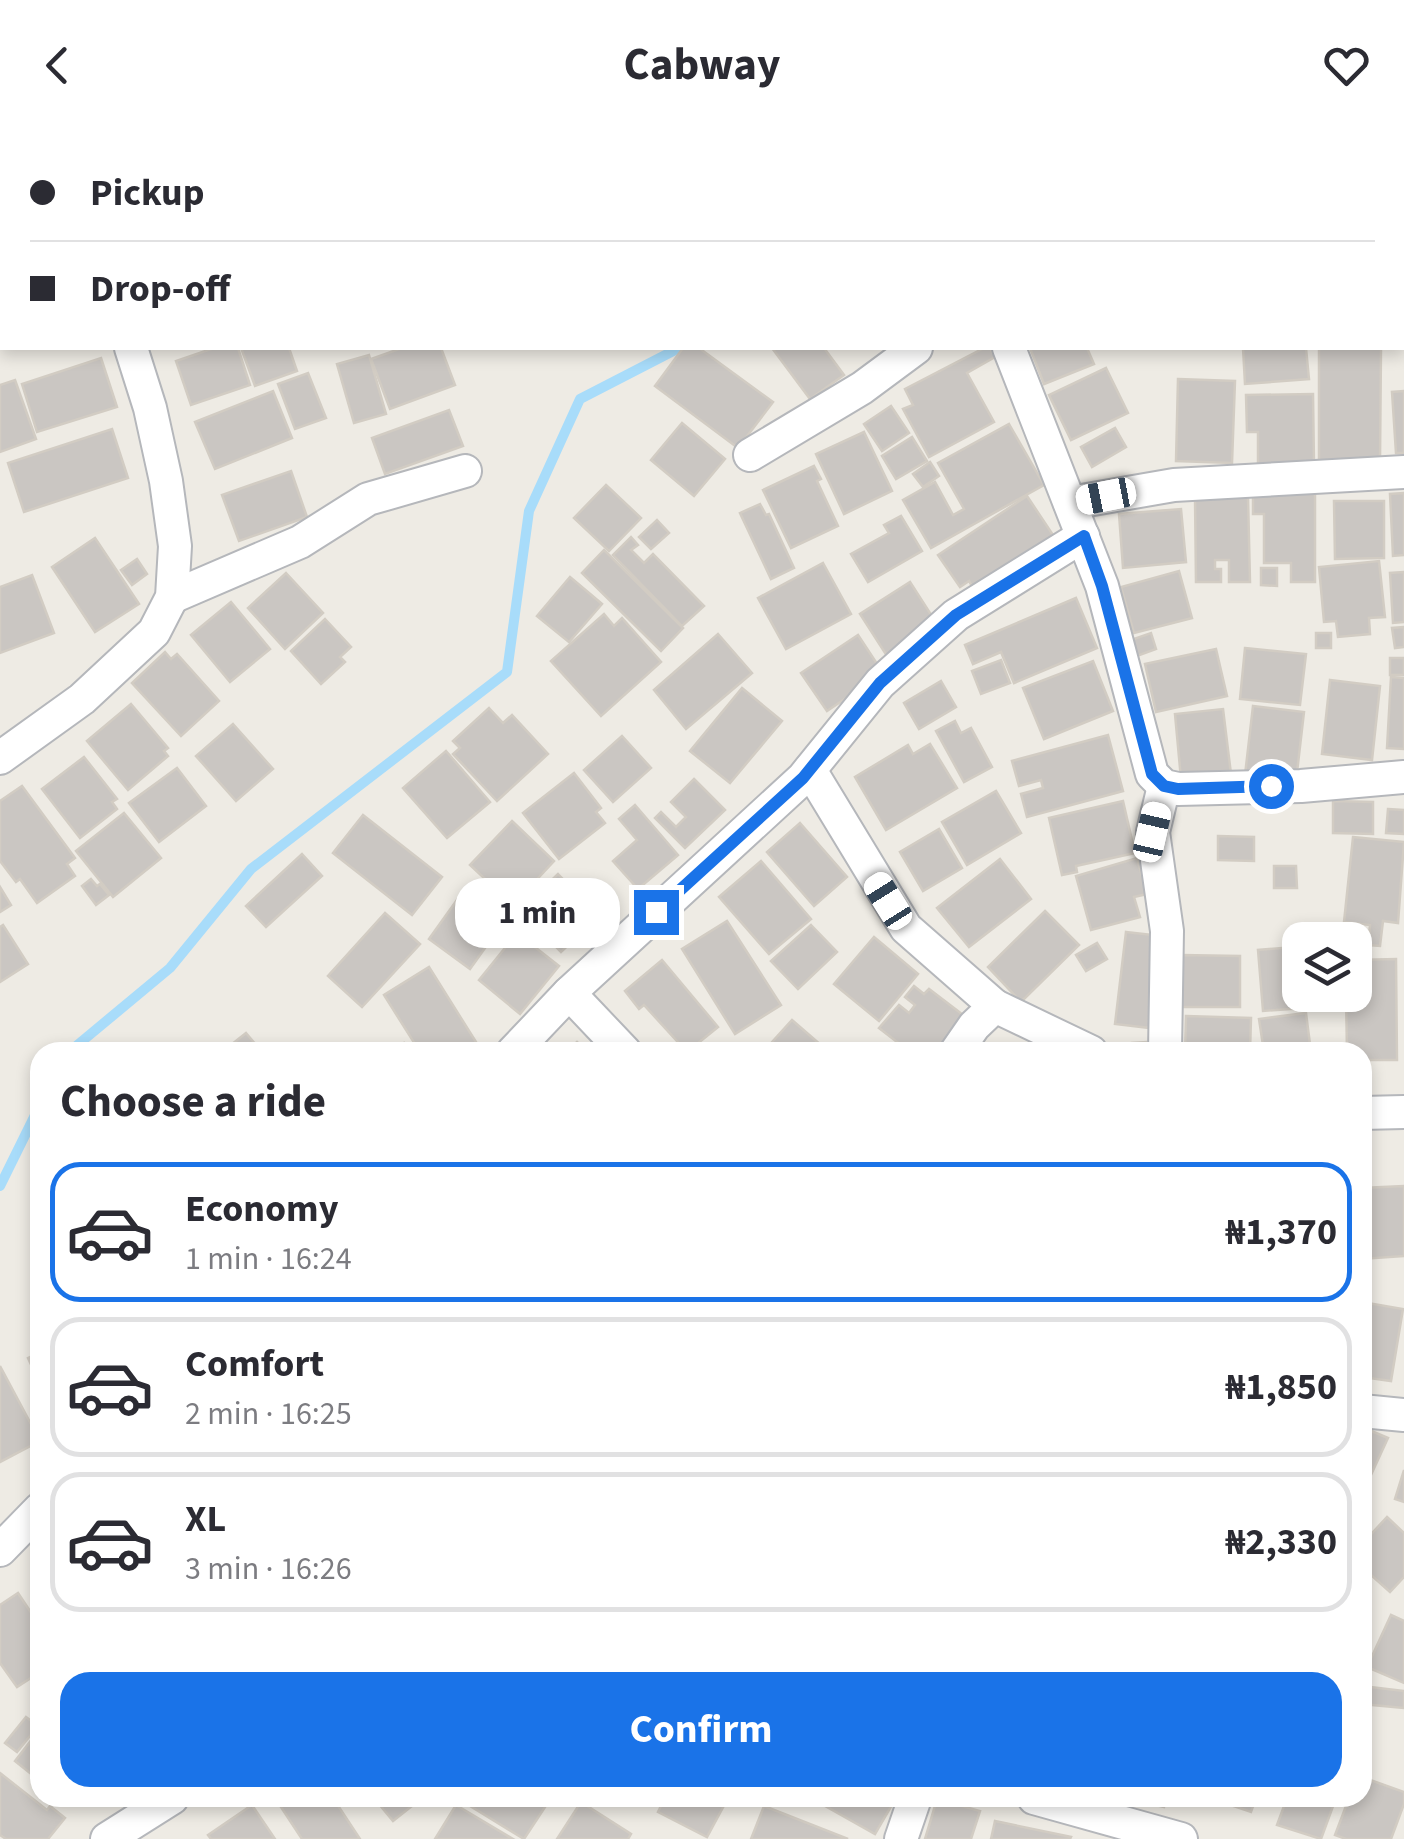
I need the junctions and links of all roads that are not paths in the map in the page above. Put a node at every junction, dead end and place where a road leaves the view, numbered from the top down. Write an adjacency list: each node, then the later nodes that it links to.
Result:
1 (132, 350): 9 (street)
2 (913, 350): 4 (street)
3 (1010, 350): 7 (street)
4 (750, 455)
5 (466, 471): 9 (street)
6 (1404, 472): 7 (street)
7 (1070, 503): 8 (street)
8 (1084, 536): 11 (street); 13 (street)
9 (172, 597): 10 (street)
10 (0, 758)
11 (810, 770): 14 (street); 15 (street)
12 (1404, 776): 13 (street)
13 (1164, 786): 20 (street)
14 (569, 993): 16 (street); 17 (street)
15 (995, 1006): 18 (street); 19 (street)
16 (522, 1042)
17 (616, 1042)
18 (963, 1042)
19 (1069, 1042)
20 (1165, 1042)
21 (1404, 1112): 22 (street)
22 (1372, 1113)
23 (1372, 1412): 24 (street)
24 (1404, 1416)
25 (30, 1519): 26 (street)
26 (0, 1550)
27 (158, 1807): 31 (street)
28 (913, 1807): 32 (street)
29 (1054, 1807): 30 (street)
30 (1100, 1827): 33 (street)
31 (107, 1839)
32 (901, 1839)
33 (1182, 1839)

